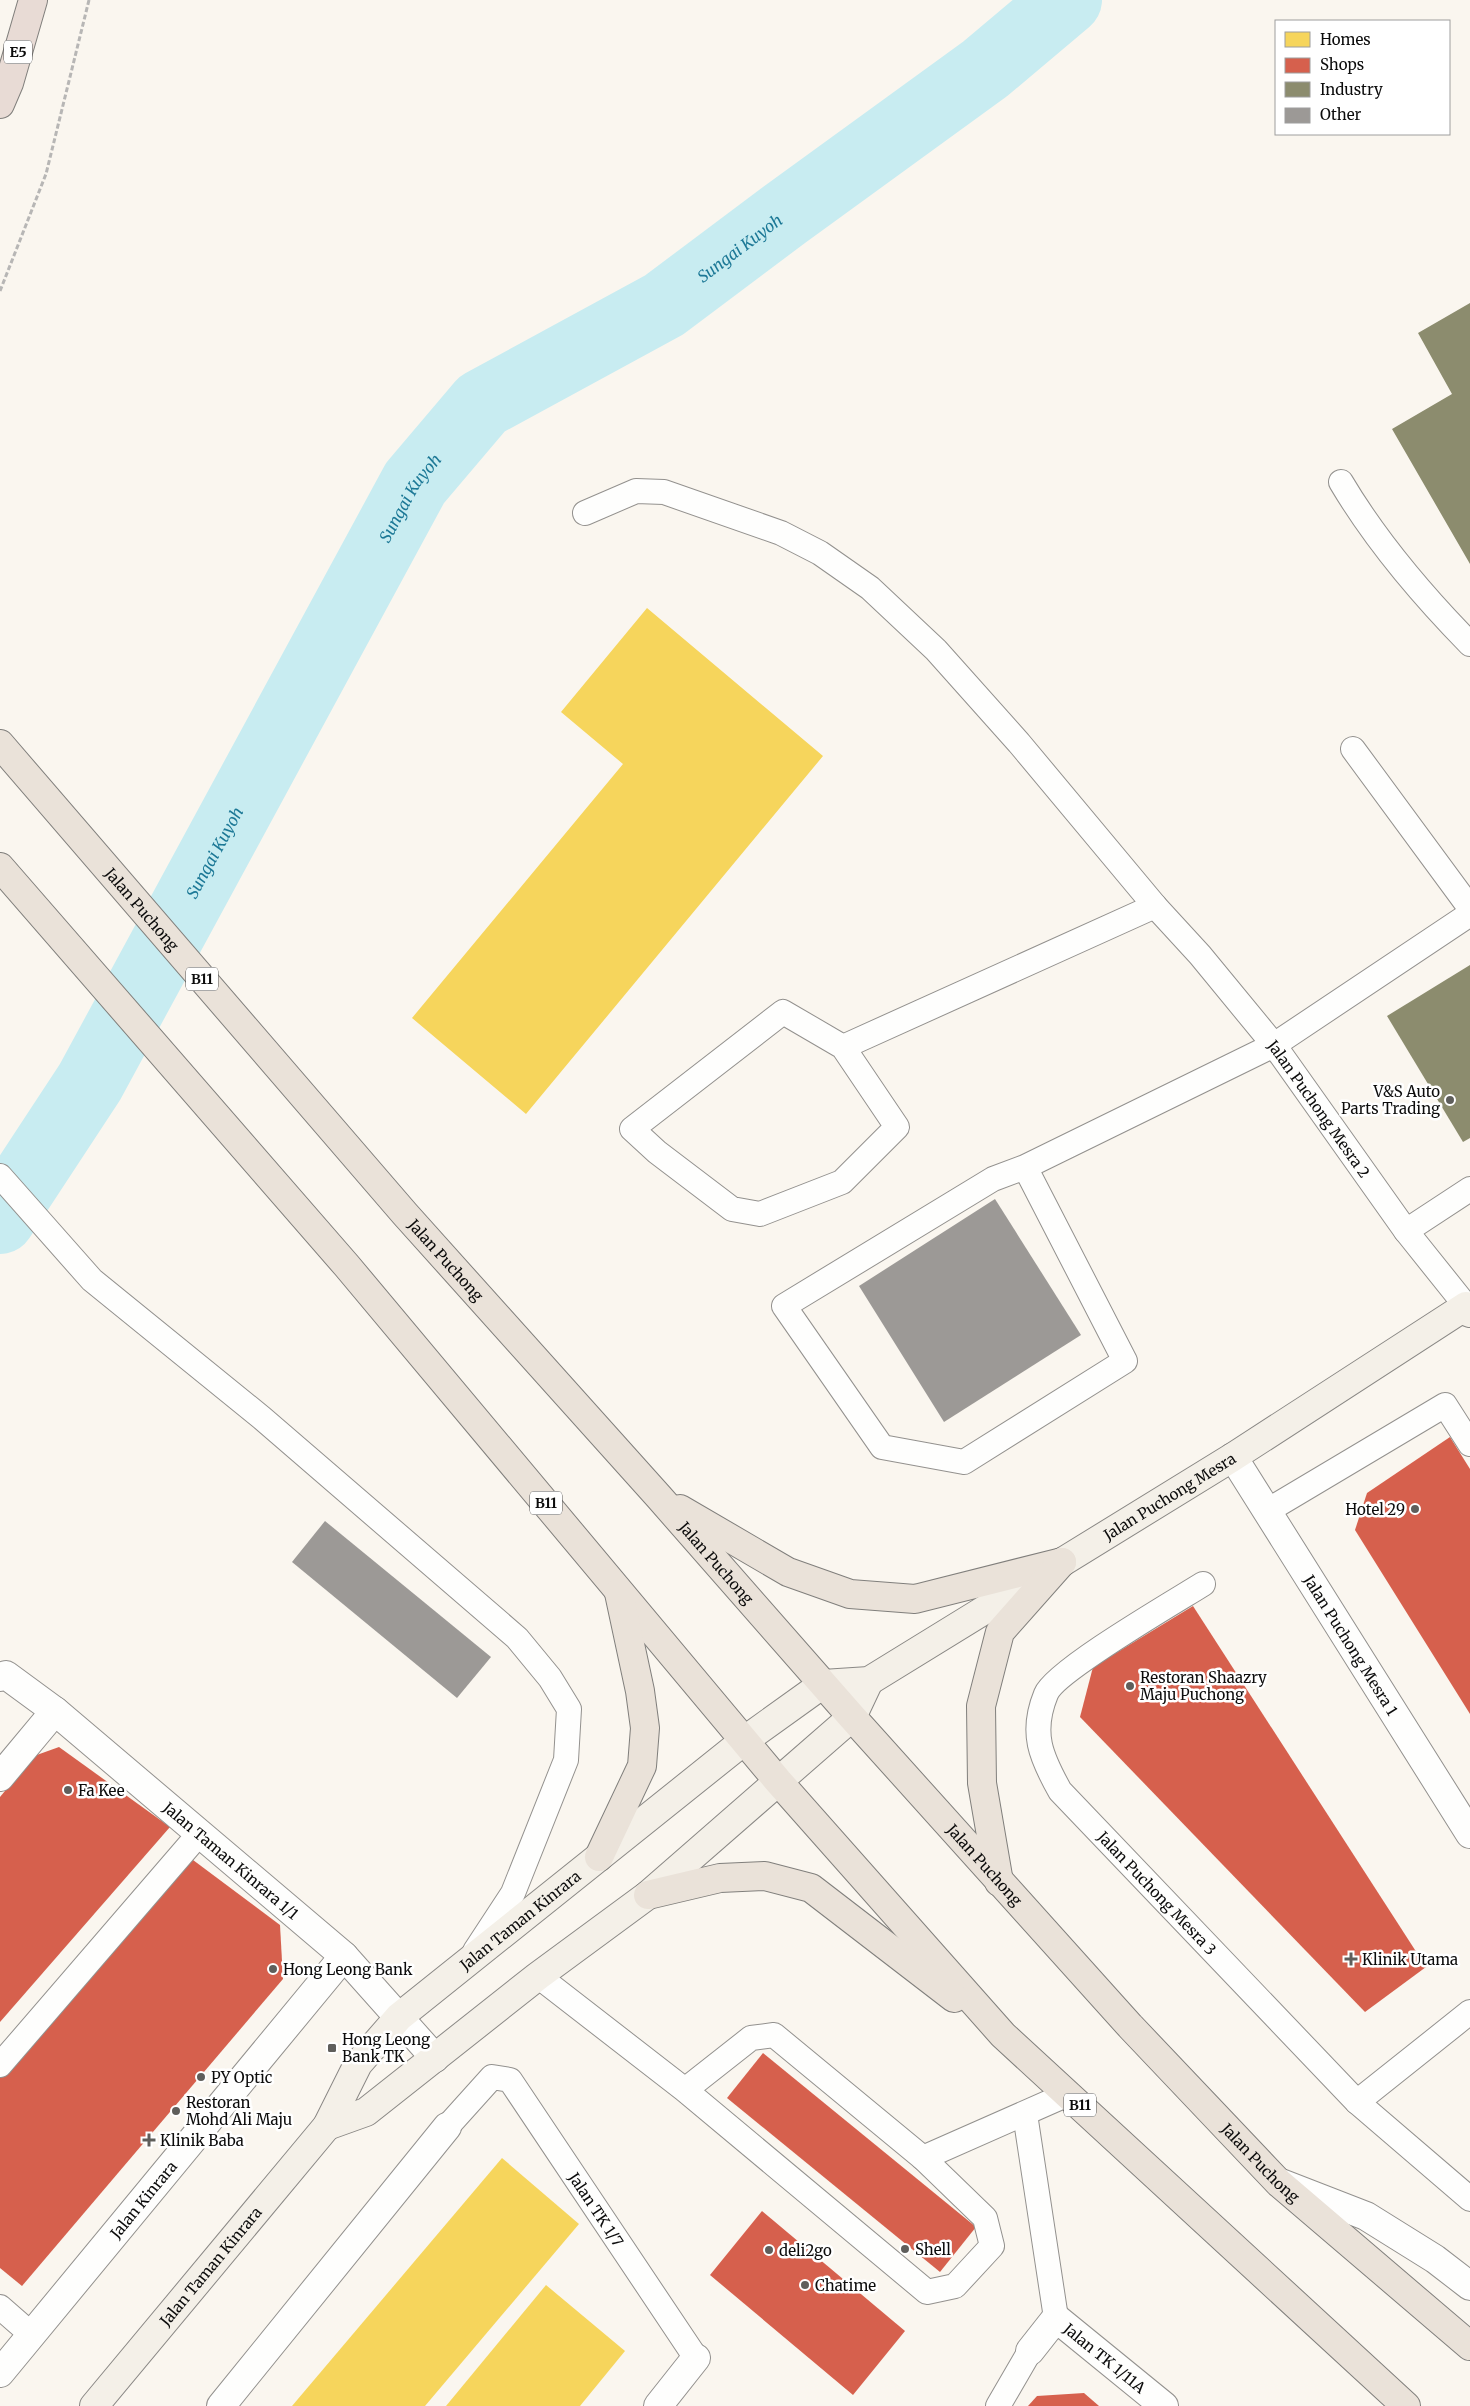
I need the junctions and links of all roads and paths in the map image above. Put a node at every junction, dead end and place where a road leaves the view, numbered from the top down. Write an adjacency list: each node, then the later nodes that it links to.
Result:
1 (33, 0): 3 (highway, E5)
2 (89, 0): 4 (path)
3 (0, 104)
4 (0, 292)
5 (1341, 482): 7 (lane)
6 (585, 513): 11 (lane)
7 (1470, 644)
8 (0, 744): 23 (main road, Jalan Puchong / B11)
9 (1353, 749): 12 (lane)
10 (0, 867): 27 (main road, B11)
11 (1155, 906): 14 (lane); 15 (lane)
12 (1470, 908)
13 (1470, 914): 14 (lane, Jalan Puchong Mesra 2)
14 (1274, 1045): 16 (lane); 19 (lane, Jalan Puchong Mesra 2)
15 (843, 1047): 15 (lane)
16 (1025, 1167): 16 (lane)
17 (0, 1176): 42 (lane)
18 (1470, 1189): 19 (lane)
19 (1406, 1231): 20 (lane, Jalan Puchong Mesra 2)
20 (1468, 1309): 22 (street, Jalan Puchong Mesra)
21 (1470, 1444): 24 (lane)
22 (1233, 1457): 24 (street, Jalan Puchong Mesra 1); 25 (street, Jalan Puchong Mesra)
23 (659, 1497): 25 (main road); 30 (main road, Jalan Puchong / B11)
24 (1267, 1511): 37 (street, Jalan Puchong Mesra 1)
25 (1062, 1562): 29 (street, Jalan Puchong Mesra); 39 (main road)
26 (1203, 1584): 51 (lane, Jalan Puchong Mesra 3)
27 (618, 1588): 33 (main road, B11); 38 (main road)
28 (0, 1677): 31 (street, Jalan Taman Kinrara 1/1)
29 (869, 1681): 30 (street); 32 (street)
30 (823, 1684): 32 (main road, Jalan Puchong / B11); 33 (street, Jalan Taman Kinrara)
31 (55, 1712): 34 (street); 36 (street, Jalan Taman Kinrara 1/1)
32 (852, 1717): 35 (street); 39 (main road, Jalan Puchong / B11)
33 (745, 1740): 35 (main road, B11); 38 (street, Jalan Taman Kinrara)
34 (0, 1777)
35 (778, 1781): 40 (street); 46 (main road, B11)
36 (199, 1834): 41 (street, Jalan Taman Kinrara 1/1); 48 (lane)
37 (1470, 1834)
38 (599, 1857): 42 (street, Jalan Taman Kinrara)
39 (999, 1882): 56 (main road, Jalan Puchong / B11)
40 (648, 1895): 43 (street); 46 (main road)
41 (344, 1956): 45 (street, Jalan Taman Kinrara 1/1); 61 (street, Jalan Kinrara)
42 (469, 1961): 45 (street, Jalan Taman Kinrara)
43 (538, 1976): 47 (street); 49 (lane)
44 (1470, 2012): 51 (lane)
45 (399, 2017): 47 (street, Jalan Taman Kinrara 1/1); 53 (street, Jalan Taman Kinrara)
46 (1003, 2035): 50 (main road, B11)
47 (436, 2058): 53 (street)
48 (0, 2065)
49 (685, 2090): 55 (lane); 55 (lane)
50 (1068, 2094): 52 (lane); 71 (main road, B11)
51 (1357, 2102): 57 (lane, Jalan Puchong Mesra 3)
52 (1025, 2114): 55 (lane); 60 (lane)
53 (327, 2126): 66 (street, Jalan Taman Kinrara)
54 (447, 2127): 64 (lane, Jalan TK 1/7); 67 (street)
55 (923, 2158)
56 (1280, 2183): 58 (street); 62 (main road, Jalan Puchong / B11)
57 (1470, 2199)
58 (1470, 2286)
59 (0, 2307): 61 (lane)
60 (1056, 2318): 63 (street, Jalan TK 1/11A); 70 (street, Jalan TK 1/11A)
61 (32, 2335): 65 (street, Jalan Kinrara)
62 (1470, 2346)
63 (1030, 2351): 69 (lane)
64 (696, 2358): 68 (street, Jalan TK 1/7)
65 (0, 2373)
66 (94, 2406)
67 (221, 2406)
68 (658, 2406)
69 (998, 2406)
70 (1164, 2406)
71 (1406, 2406)

